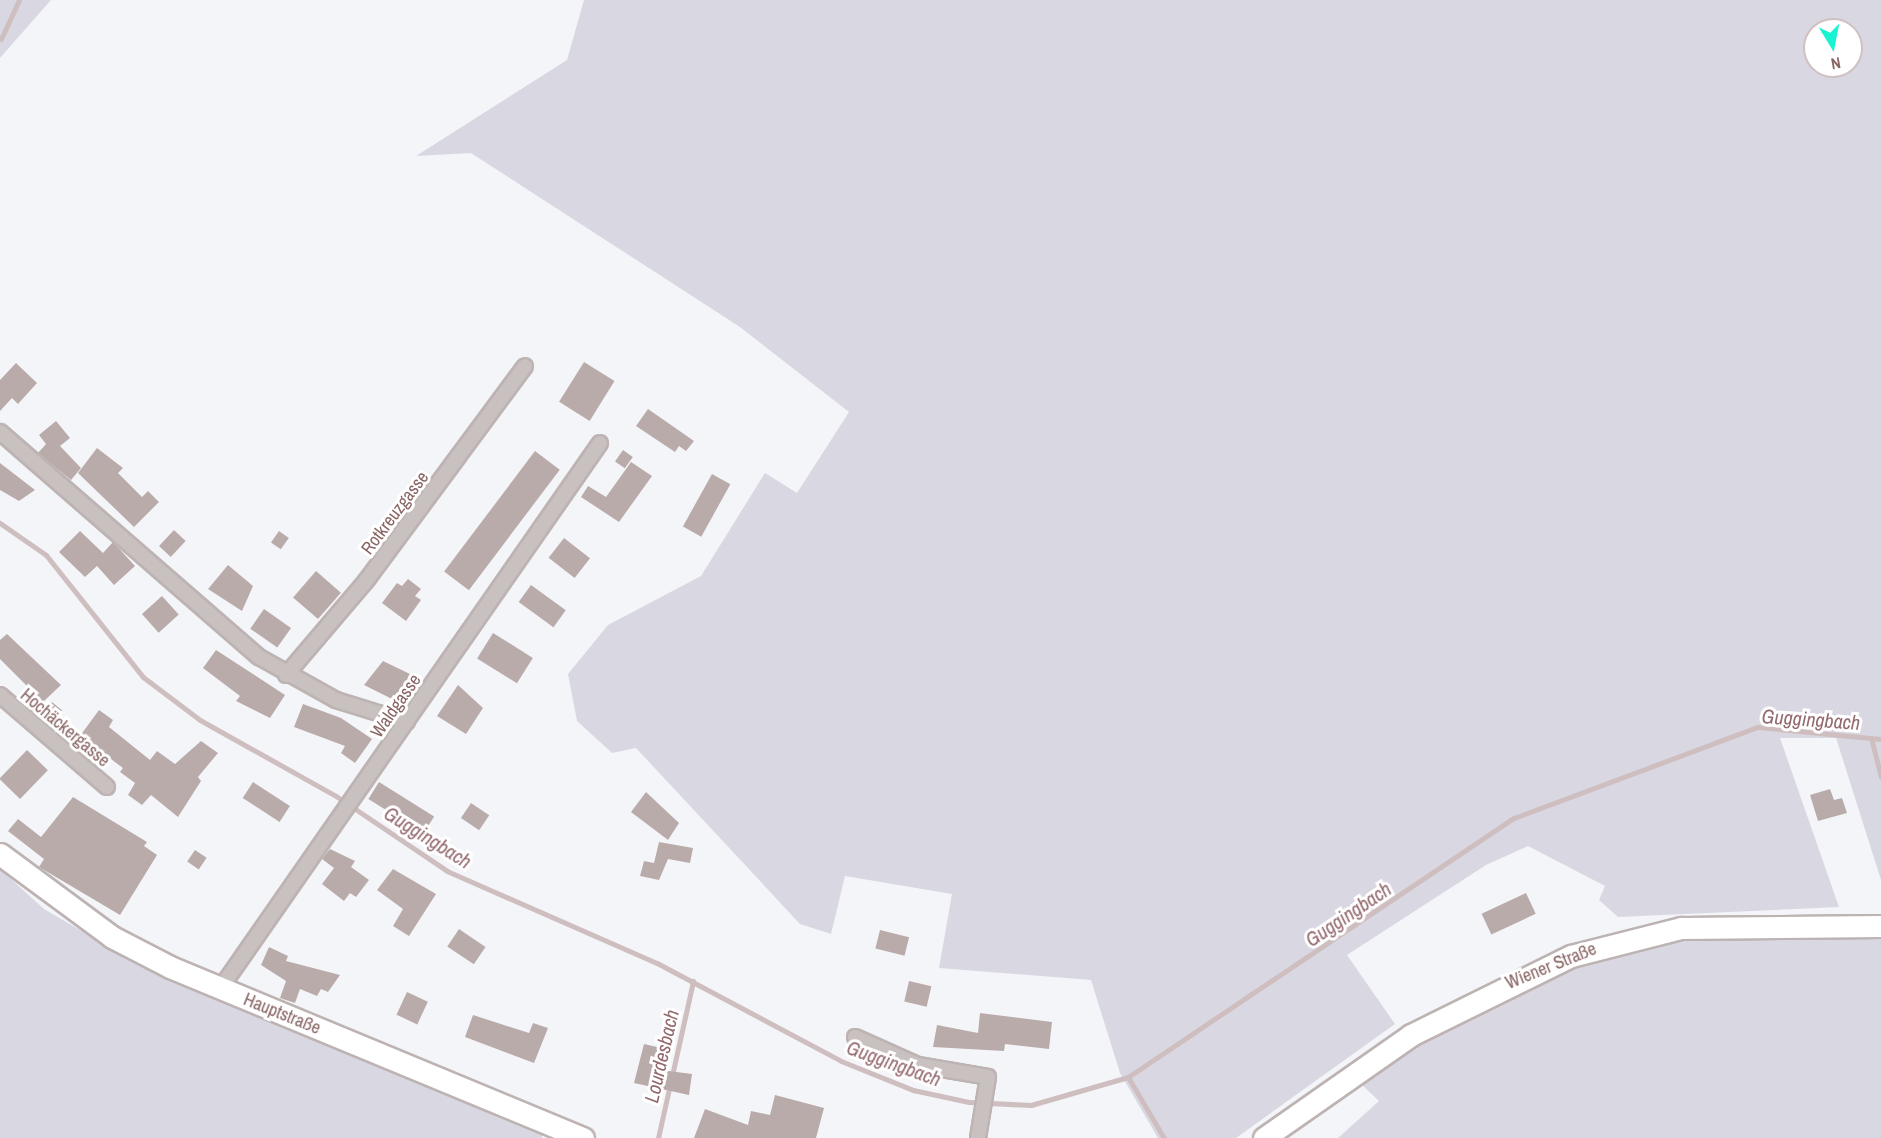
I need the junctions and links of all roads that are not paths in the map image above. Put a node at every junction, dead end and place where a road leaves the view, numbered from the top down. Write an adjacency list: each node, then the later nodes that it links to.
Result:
1 (525, 366): 4 (street, Rotkreuzgasse)
2 (0, 432): 4 (street)
3 (600, 443): 6 (street, Waldgasse)
4 (286, 675): 6 (street)
5 (0, 695): 7 (street, Hochäckergasse)
6 (407, 722): 10 (street, Waldgasse)
7 (107, 787)
8 (0, 854): 10 (main road, Hauptstraße)
9 (1881, 926): 14 (main road, Wiener Straße)
10 (220, 989): 12 (main road, Hauptstraße)
11 (855, 1037): 13 (street)
12 (583, 1138)
13 (978, 1138)
14 (1264, 1138)

